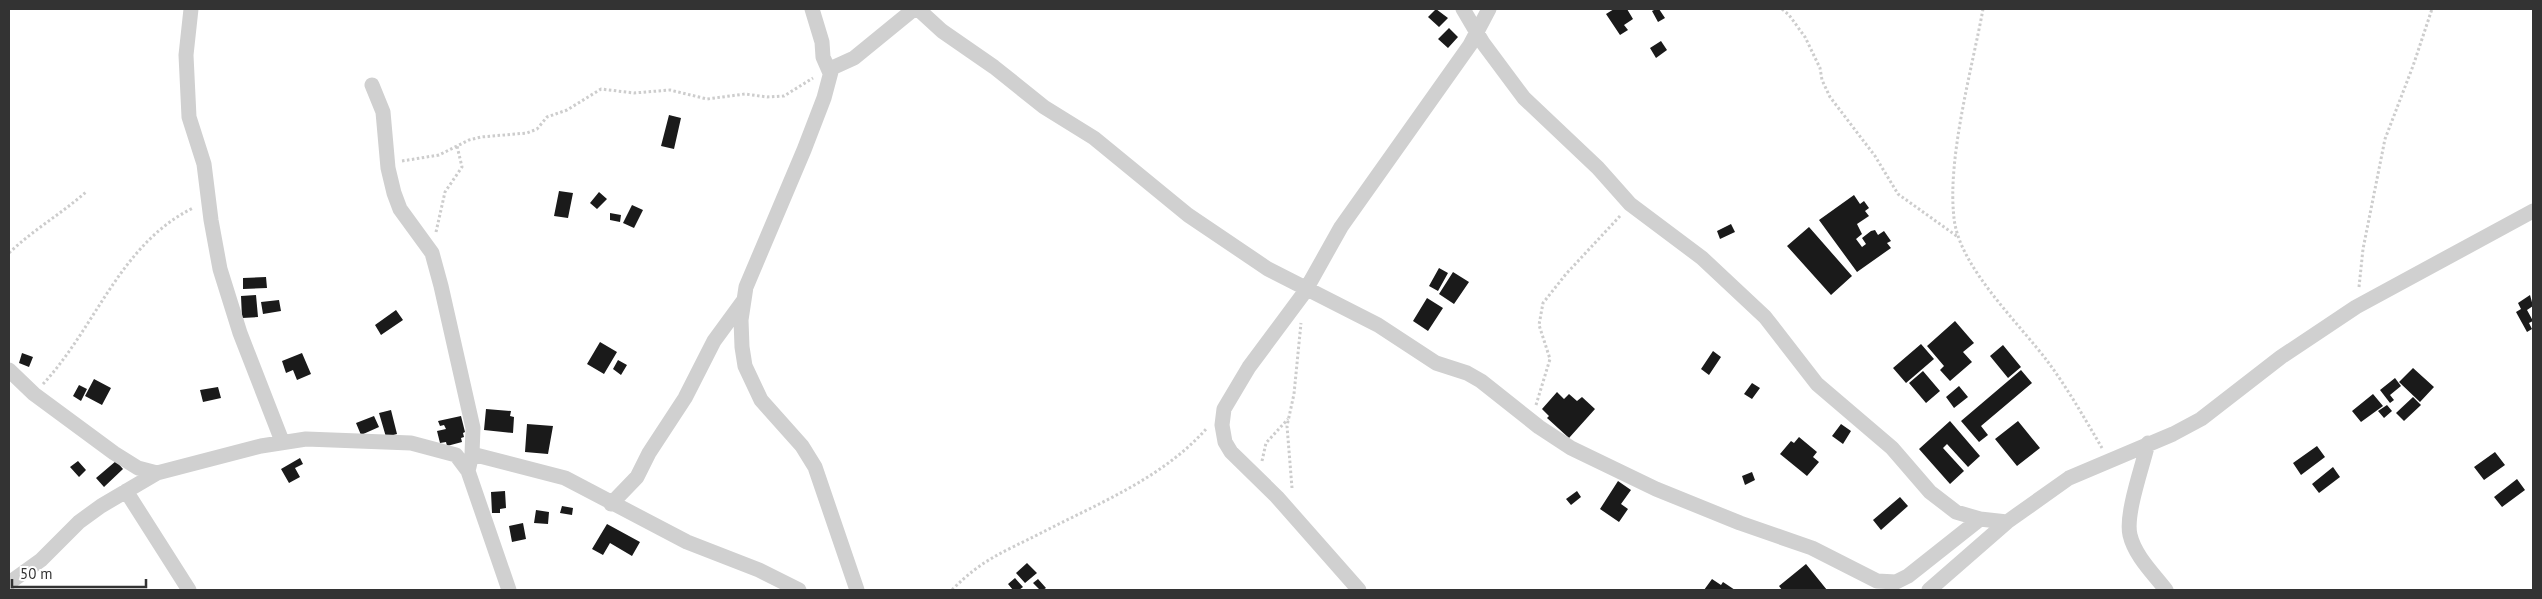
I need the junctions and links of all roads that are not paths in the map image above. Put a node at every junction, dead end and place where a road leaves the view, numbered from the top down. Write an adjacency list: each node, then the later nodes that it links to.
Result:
1 (191, 9): 14 (street)
2 (812, 9): 8 (street)
3 (914, 9): 8 (street)
4 (918, 9): 11 (street)
5 (1463, 9): 7 (street)
6 (1488, 9): 7 (street)
7 (1477, 31): 11 (street); 21 (street)
8 (829, 71): 12 (street)
9 (372, 85): 16 (street)
10 (2533, 211): 15 (street)
11 (1303, 293): 21 (street); 28 (street)
12 (745, 299): 20 (street); 27 (street)
13 (9, 370): 18 (street)
14 (282, 441): 17 (street); 18 (street)
15 (2148, 444): 22 (street); 30 (street)
16 (472, 454): 17 (street); 20 (street)
17 (468, 471): 25 (street)
18 (157, 473): 19 (street)
19 (126, 491): 23 (street); 24 (street)
20 (612, 504): 26 (street)
21 (1980, 519): 22 (street)
22 (2007, 522): 29 (street)
23 (9, 583)
24 (189, 590)
25 (509, 590)
26 (799, 590)
27 (857, 590)
28 (1359, 590)
29 (1929, 590)
30 (2166, 590)

